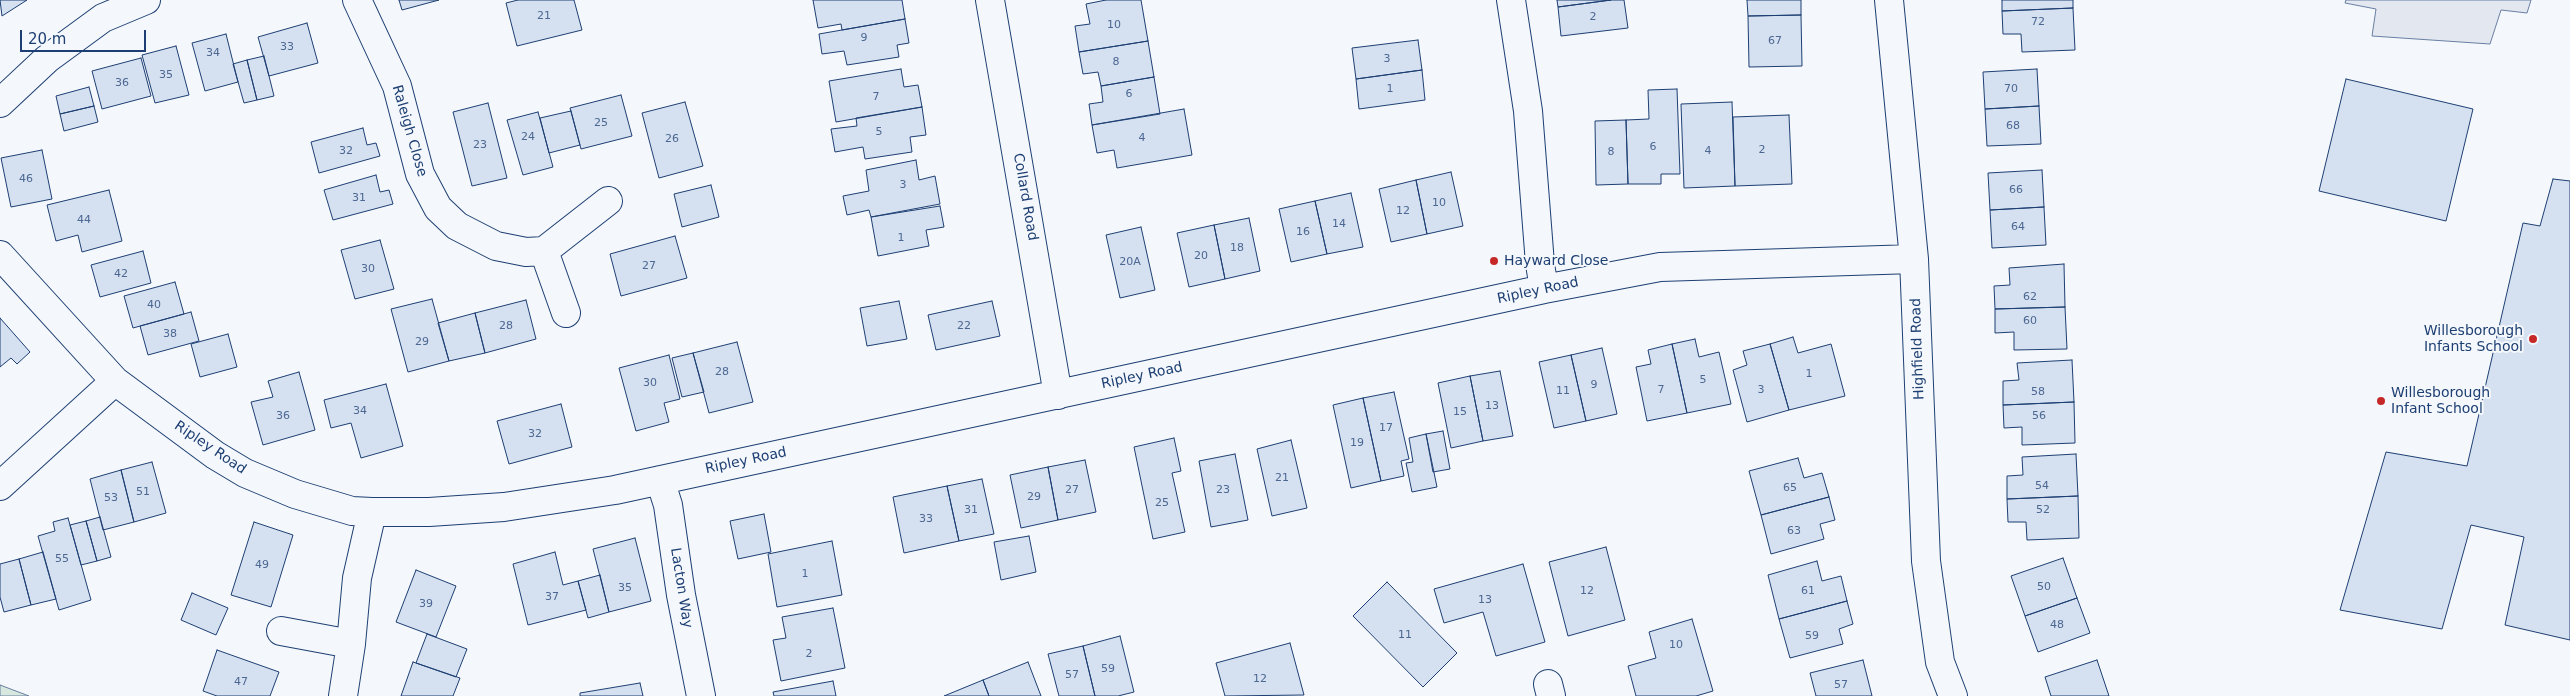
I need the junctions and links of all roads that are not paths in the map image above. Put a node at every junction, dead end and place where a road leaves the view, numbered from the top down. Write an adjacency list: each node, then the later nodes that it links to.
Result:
1 (146, 0): 6 (street)
2 (357, 0): 9 (street, Raleigh Close)
3 (990, 0): 15 (street, Collard Road)
4 (1511, 0): 12 (street)
5 (1889, 0): 11 (street, Highfield Road)
6 (97, 9): 7 (street)
7 (0, 104)
8 (608, 201): 9 (street)
9 (544, 251): 13 (street)
10 (0, 255): 14 (street, Ripley Road)
11 (1914, 259): 12 (street, Ripley Road); 23 (street, Highfield Road)
12 (1544, 289): 15 (street, Ripley Road)
13 (566, 313)
14 (115, 381): 16 (street); 18 (street, Ripley Road)
15 (1058, 394): 17 (street, Ripley Road)
16 (5, 473)
17 (660, 480): 18 (street, Ripley Road); 22 (street, Lacton Way)
18 (372, 512): 20 (street)
19 (280, 631): 20 (street)
20 (351, 644): 21 (street)
21 (343, 696)
22 (700, 696)
23 (1953, 696)

